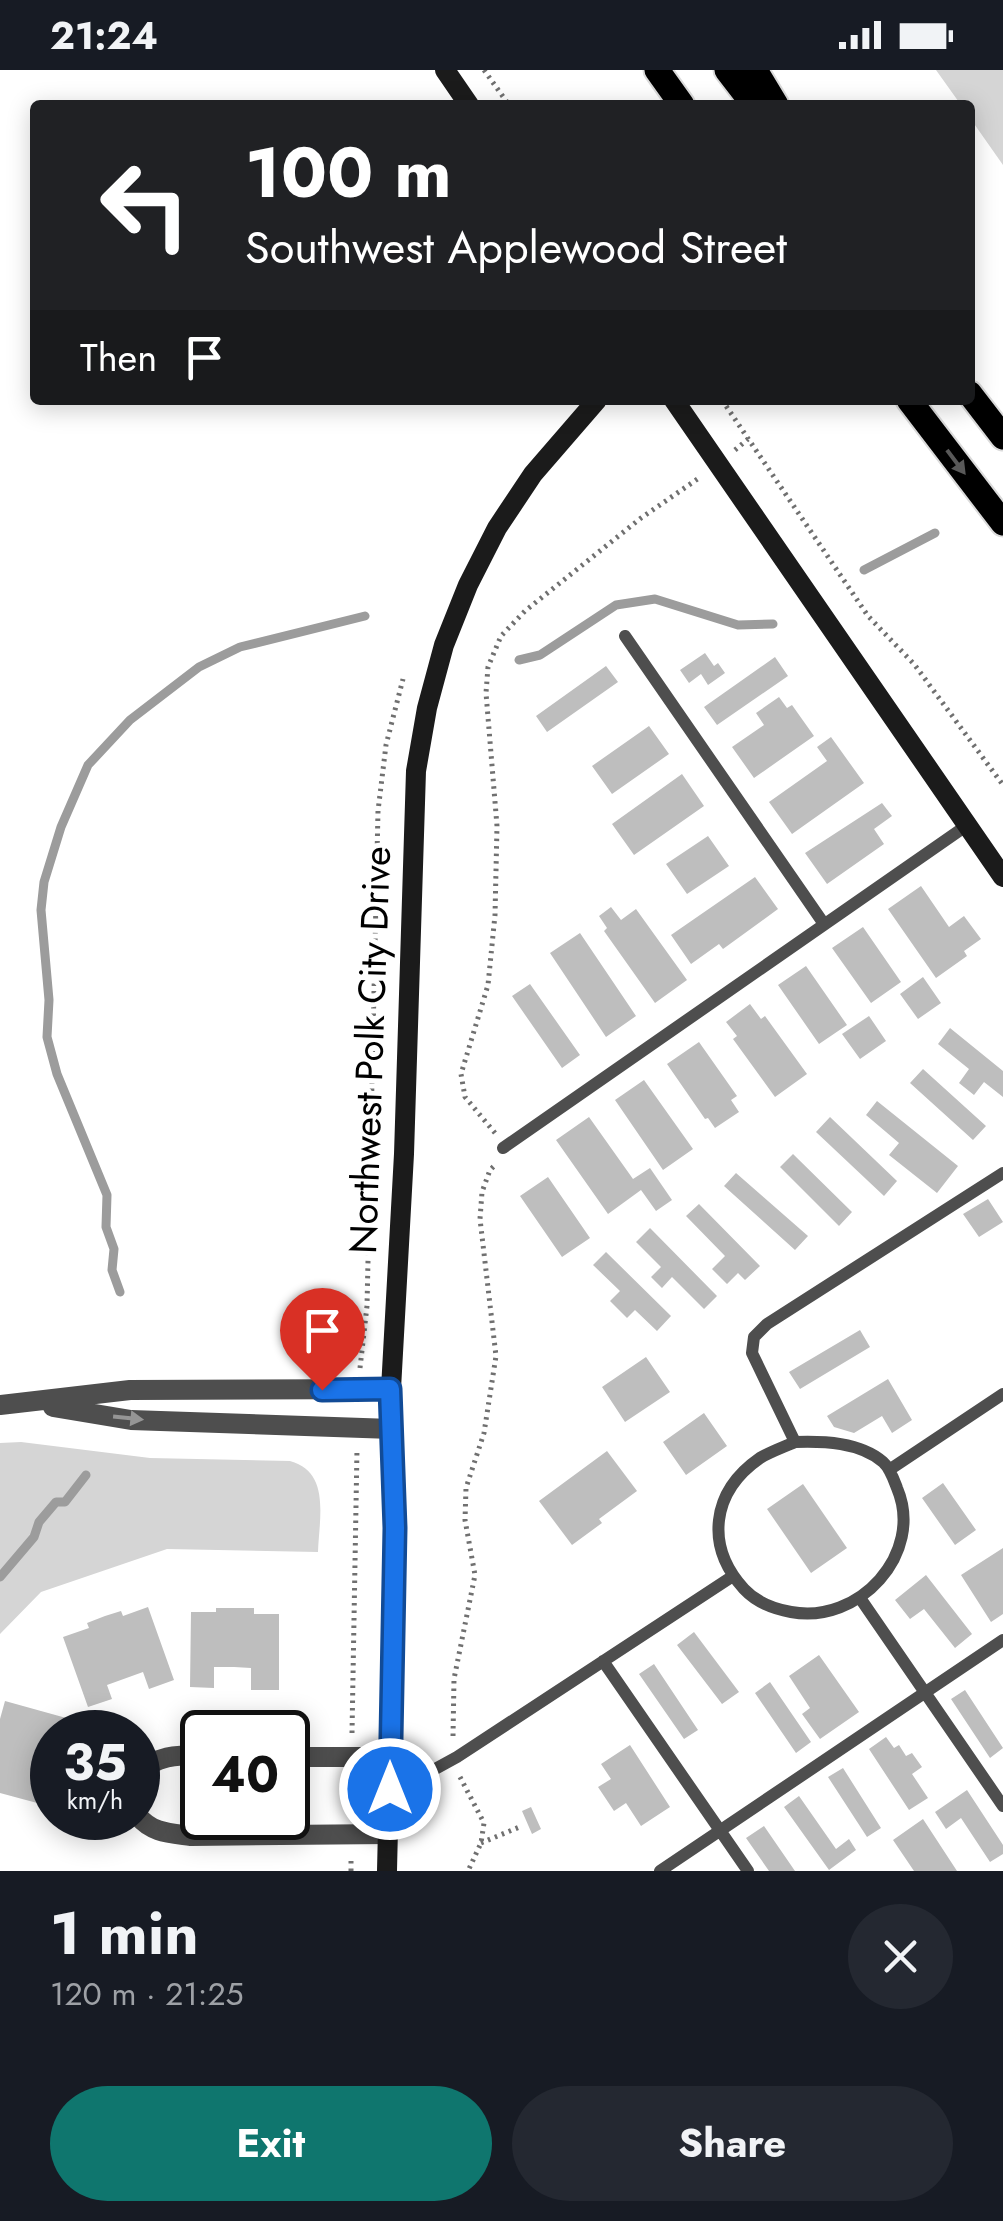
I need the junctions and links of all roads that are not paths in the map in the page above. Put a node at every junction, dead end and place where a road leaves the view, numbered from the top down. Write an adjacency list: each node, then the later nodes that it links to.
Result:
1 (444, 70): 5 (street)
2 (657, 70): 6 (main road)
3 (727, 70): 7 (main road)
4 (755, 70): 8 (main road)
5 (465, 100)
6 (678, 100)
7 (750, 100)
8 (773, 100)
9 (975, 401): 13 (main road)
10 (593, 405): 21 (street, Northwest Polk City Drive)
11 (677, 405): 16 (street)
12 (913, 405): 14 (main road, one-way to 14)
13 (1003, 437)
14 (1003, 524)
15 (625, 636): 18 (lane)
16 (966, 826): 17 (street); 18 (lane)
17 (1003, 877)
18 (824, 924): 19 (lane)
19 (503, 1148)
20 (1003, 1173): 26 (lane)
21 (390, 1389): 23 (street); 25 (street, Northwest Polk City Drive)
22 (1003, 1394): 27 (lane)
23 (31, 1403): 24 (street); 25 (street, one-way to 25)
24 (0, 1405)
25 (392, 1428): 34 (street, Northwest Polk City Drive)
26 (795, 1442): 27 (lane); 28 (lane)
27 (890, 1470): 29 (lane)
28 (733, 1576): 29 (lane); 31 (lane)
29 (860, 1598): 32 (lane)
30 (1003, 1640): 32 (lane)
31 (603, 1661): 35 (lane); 37 (lane)
32 (925, 1692): 36 (lane); 37 (lane)
33 (310, 1757): 34 (street)
34 (390, 1757): 35 (street, Northwest Polk City Drive)
35 (390, 1789): 39 (street, Northwest Polk City Drive)
36 (1003, 1806)
37 (720, 1830): 41 (lane); 42 (lane)
38 (160, 1832): 39 (street)
39 (388, 1834): 40 (street, Northwest Polk City Drive)
40 (387, 1871)
41 (660, 1871)
42 (748, 1871)

